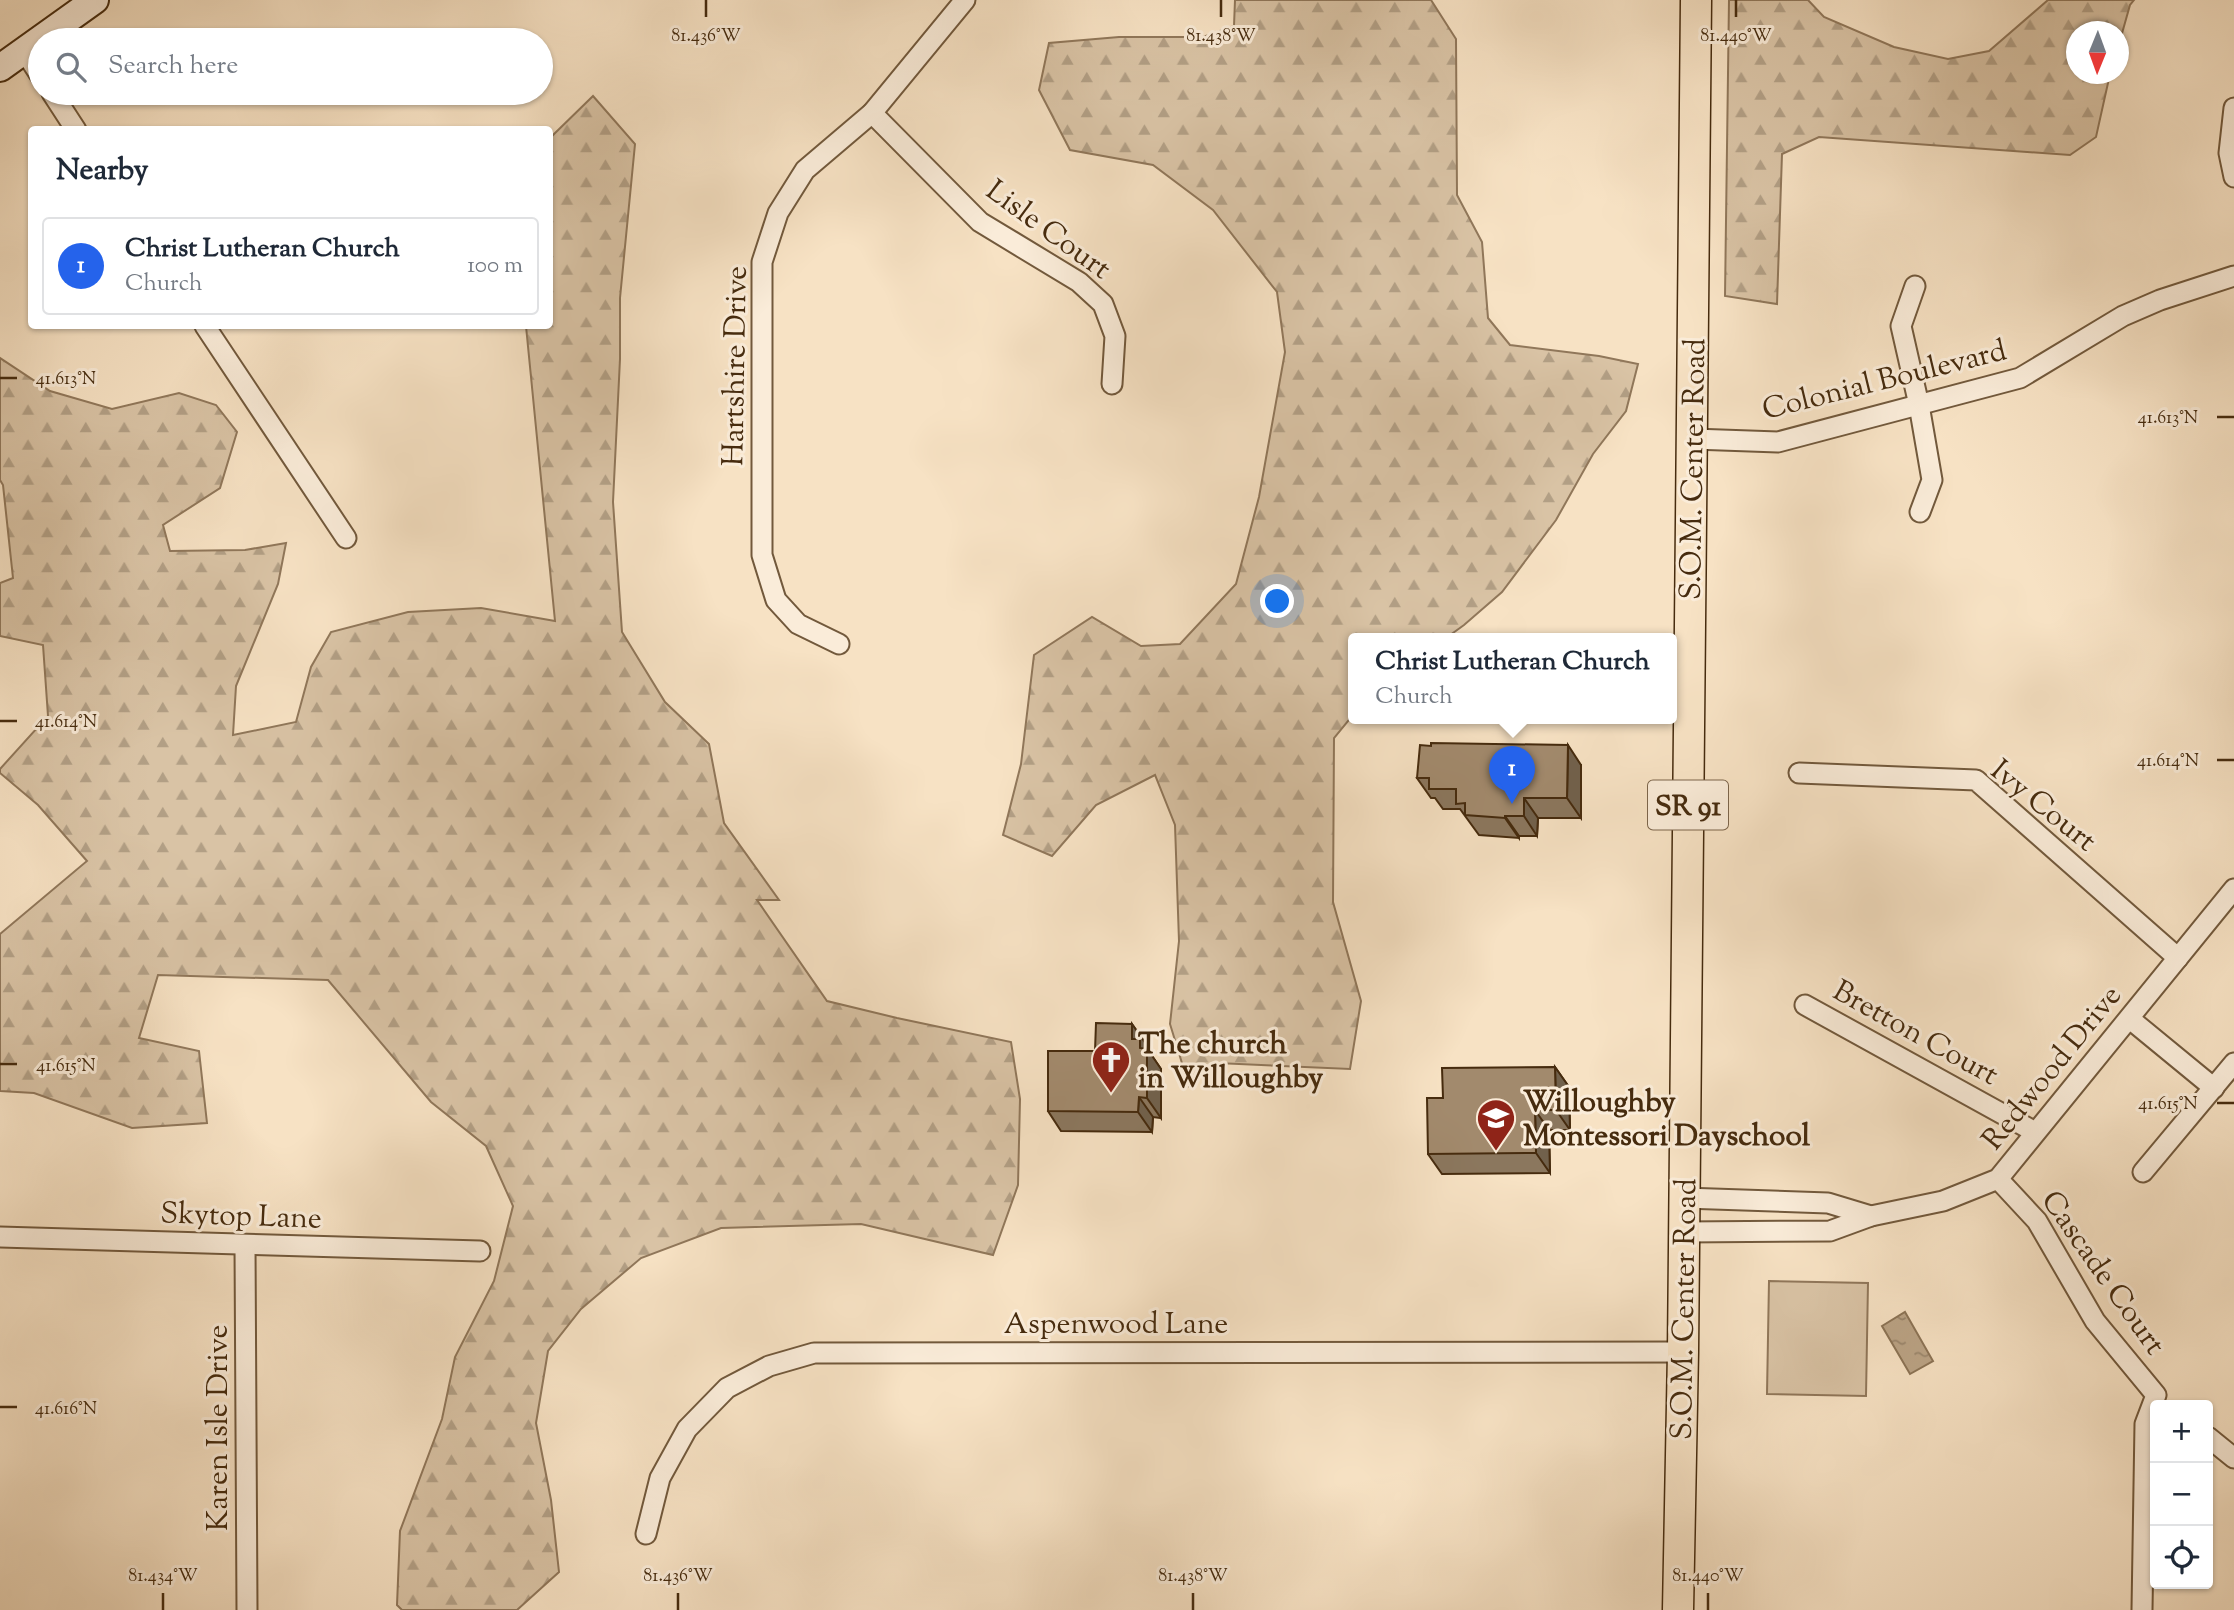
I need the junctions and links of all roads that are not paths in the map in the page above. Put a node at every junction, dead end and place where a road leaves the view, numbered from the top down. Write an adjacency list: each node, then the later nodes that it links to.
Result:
1 (96, 0): 4 (main road)
2 (965, 0): 11 (street, Hartshire Drive)
3 (1696, 0): 19 (main road, S.O.M. Center Road / SR 91)
4 (57, 28)
5 (28, 49): 6 (main road)
6 (25, 51): 7 (street); 8 (main road)
7 (28, 56)
8 (0, 68)
9 (60, 105): 12 (street)
10 (2234, 108): 13 (street)
11 (872, 113): 17 (street, Lisle Court); 22 (street, Hartshire Drive)
12 (73, 126)
13 (2234, 177)
14 (2234, 276): 18 (street, Colonial Boulevard)
15 (1915, 286): 18 (street)
16 (207, 329): 21 (street)
17 (1112, 384)
18 (1919, 405): 19 (street, Colonial Boulevard); 20 (street)
19 (1693, 439): 33 (main road, S.O.M. Center Road / SR 91)
20 (1920, 512)
21 (346, 538)
22 (839, 644)
23 (1799, 773): 25 (street, Ivy Court)
24 (2234, 889): 25 (street, Redwood Drive)
25 (2178, 958): 27 (street, Redwood Drive)
26 (1805, 1005): 30 (street, Bretton Court)
27 (2130, 1019): 29 (street); 30 (street, Redwood Drive)
28 (2234, 1063): 29 (street)
29 (2214, 1088): 31 (street)
30 (2035, 1132): 32 (street, Redwood Drive)
31 (2143, 1172)
32 (1998, 1179): 34 (street, Redwood Drive); 40 (street, Cascade Court)
33 (1684, 1198): 34 (street, Redwood Drive); 35 (main road, S.O.M. Center Road / SR 91)
34 (1871, 1216): 35 (street, Redwood Drive)
35 (1684, 1232): 39 (main road, S.O.M. Center Road / SR 91)
36 (0, 1237): 37 (street, Skytop Lane)
37 (245, 1245): 38 (street, Skytop Lane); 45 (street, Karen Isle Drive)
38 (480, 1251)
39 (1684, 1352): 44 (street, Aspenwood Lane); 46 (main road, S.O.M. Center Road / SR 91)
40 (2162, 1400)
41 (2150, 1417): 47 (street, Cascade Court)
42 (2213, 1441): 43 (street)
43 (2234, 1458)
44 (646, 1534)
45 (247, 1610)
46 (1678, 1610)
47 (2142, 1610)

